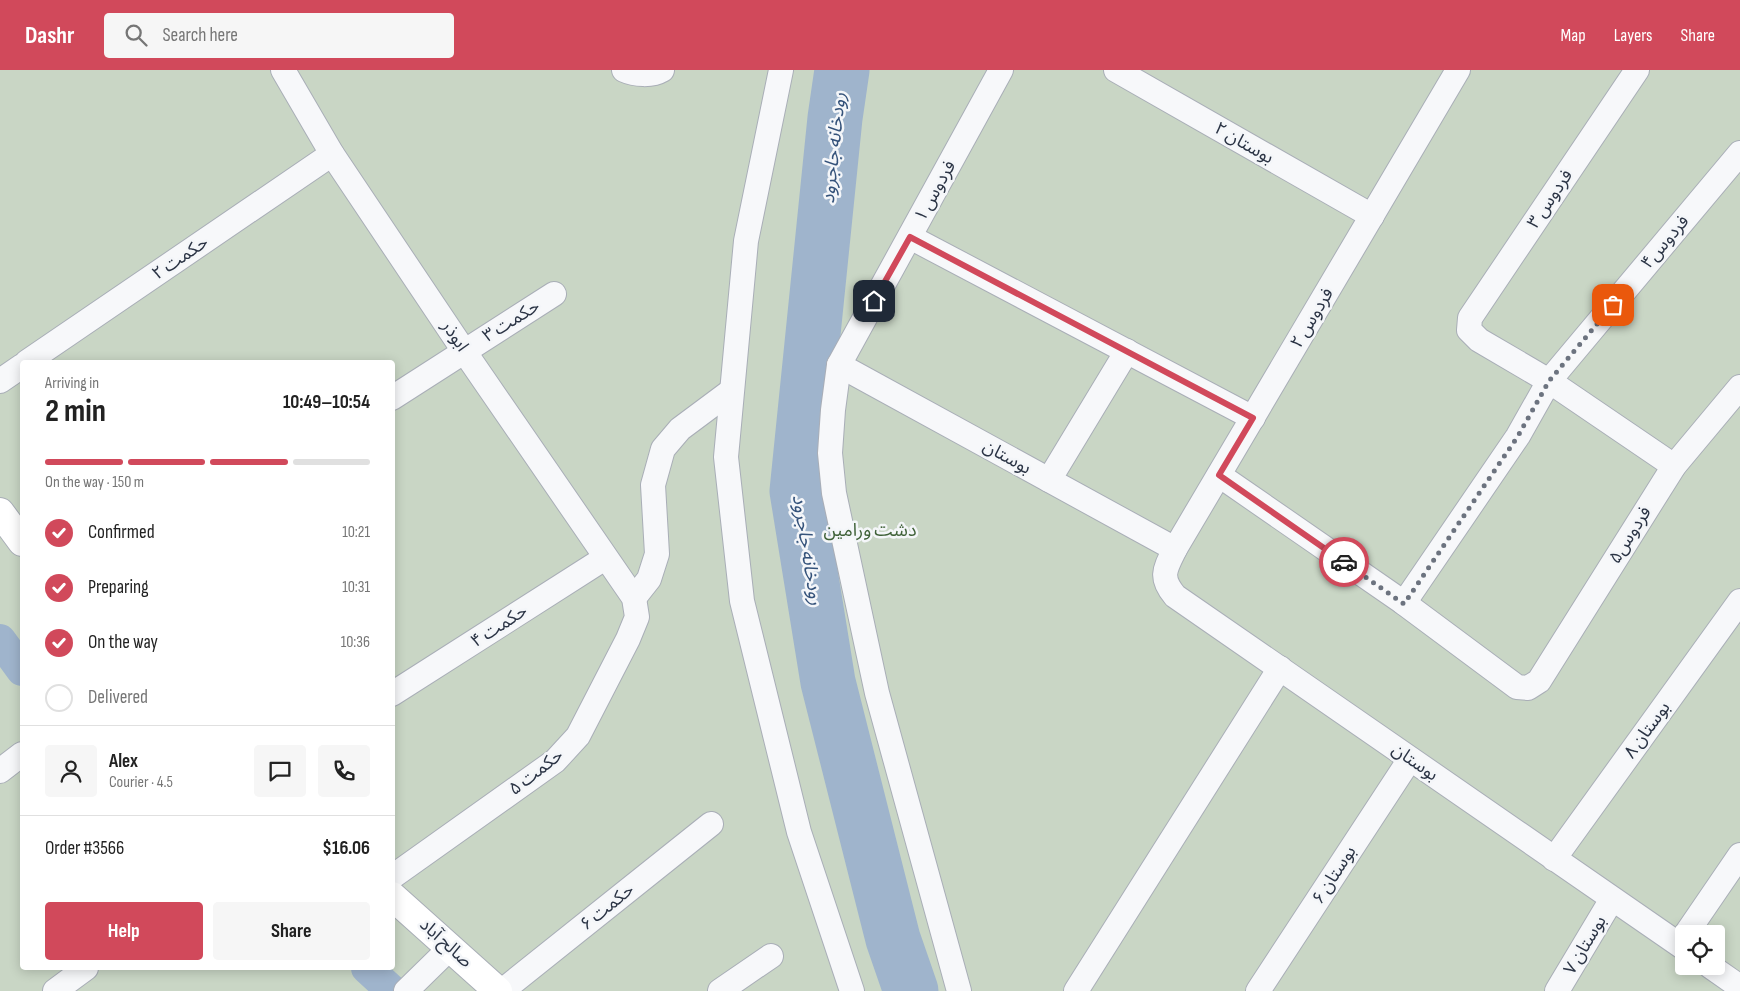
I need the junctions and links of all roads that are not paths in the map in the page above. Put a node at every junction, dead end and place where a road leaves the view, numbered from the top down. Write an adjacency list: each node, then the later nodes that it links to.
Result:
1 (283, 70): 10 (street, ابوذر)
2 (624, 70): 3 (street)
3 (662, 70)
4 (780, 70): 22 (street)
5 (1001, 70): 12 (street, فردوس ۱)
6 (1116, 70): 11 (street, بوستان ۲)
7 (1458, 70): 11 (street, فردوس ۲)
8 (1637, 70): 20 (street, فردوس ۳)
9 (1740, 153): 20 (street, فردوس۴)
10 (332, 154): 14 (street, ابوذر); 16 (street, حکمت ۲)
11 (1372, 216): 24 (street, فردوس ۲)
12 (910, 237): 15 (street); 17 (street, فردوس ۱)
13 (554, 294): 14 (street, حکمت ۳)
14 (464, 351): 23 (street, حکمت ۳); 30 (street, ابوذر)
15 (1127, 352): 24 (street); 27 (street)
16 (30, 360)
17 (839, 365): 27 (street, بوستان); 59 (street)
18 (20, 367): 19 (street)
19 (0, 381)
20 (1549, 381): 25 (street); 34 (street, فردوس۴)
21 (1740, 387): 25 (street, فردوس۵)
22 (732, 391): 32 (street); 58 (street)
23 (395, 396)
24 (1253, 418): 26 (street, فردوس ۲)
25 (1674, 466): 34 (street, فردوس۵)
26 (1219, 475): 31 (street, فردوس ۲); 34 (street)
27 (1049, 480): 31 (street, بوستان)
28 (0, 514): 29 (street)
29 (20, 539)
30 (605, 558): 32 (street, ابوذر); 36 (street, حکمت ۴)
31 (1171, 558): 35 (street, بوستان)
32 (634, 598): 43 (street, حکمت ۵)
33 (1740, 601): 42 (street, بوستان ۸)
34 (1404, 604)
35 (1280, 668): 38 (street, بوستان); 60 (street)
36 (395, 692)
37 (20, 756): 39 (street)
38 (1410, 759): 42 (street, بوستان); 61 (street, بوستان ۶)
39 (0, 771)
40 (711, 824): 56 (street, حکمت ۶)
41 (1740, 855): 46 (street)
42 (1554, 859): 45 (street, بوستان)
43 (395, 875)
44 (395, 899): 48 (street, صالح آباد)
45 (1612, 899): 47 (street, بوستان); 62 (street, بوستان ۷)
46 (1694, 925)
47 (1675, 936)
48 (451, 947): 53 (street); 55 (street, صالح آباد)
49 (771, 956): 57 (street)
50 (83, 970): 54 (street)
51 (1723, 975): 52 (street)
52 (1740, 987)
53 (408, 988)
54 (55, 991)
55 (498, 991)
56 (502, 991)
57 (720, 991)
58 (852, 991)
59 (959, 991)
60 (1076, 991)
61 (1258, 991)
62 (1557, 991)

